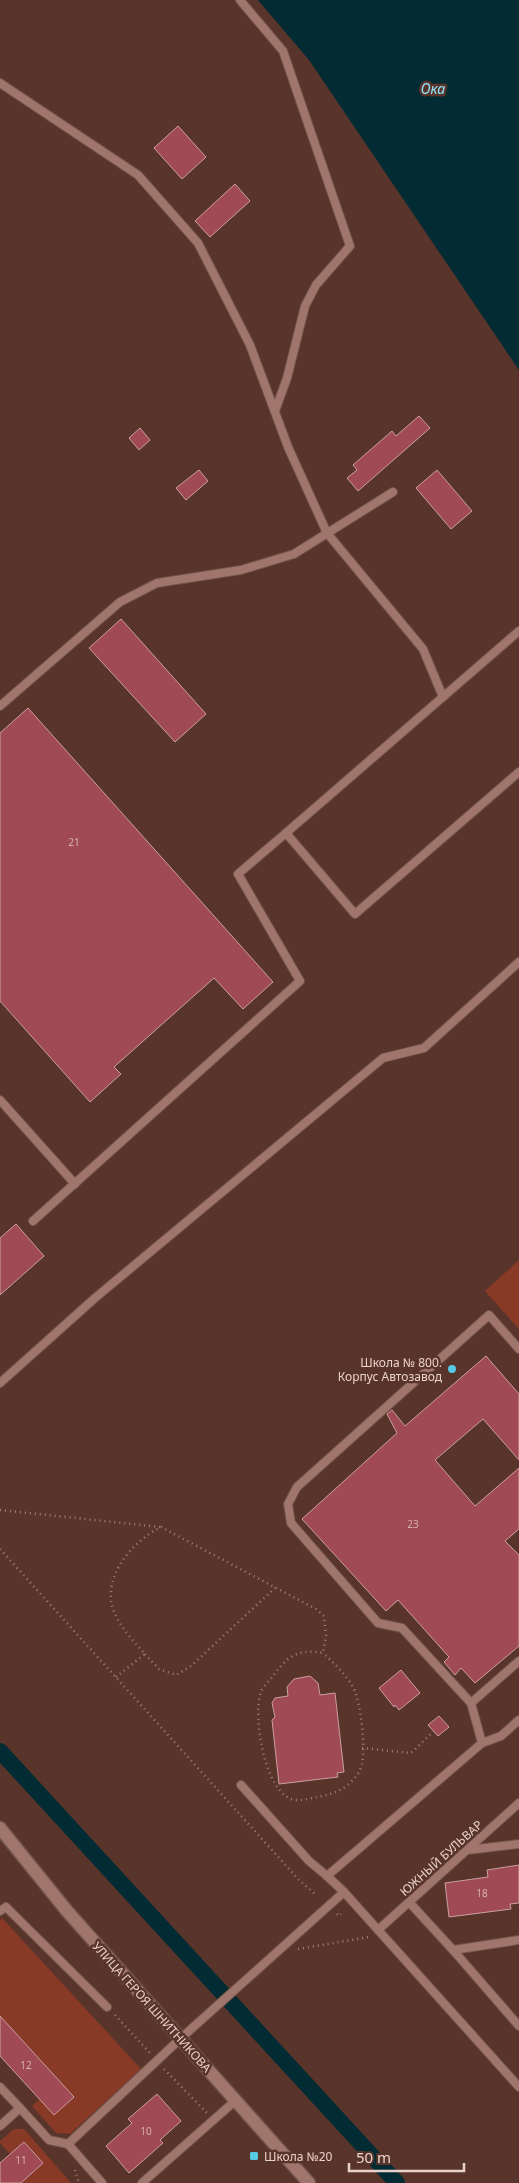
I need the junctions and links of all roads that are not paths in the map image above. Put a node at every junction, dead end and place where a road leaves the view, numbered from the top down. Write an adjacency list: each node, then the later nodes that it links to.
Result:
1 (240, 0): 3 (lane)
2 (0, 83): 3 (lane)
3 (275, 411): 5 (lane)
4 (393, 492): 5 (lane)
5 (327, 534): 7 (lane); 8 (lane)
6 (519, 631): 7 (lane)
7 (442, 698): 10 (lane)
8 (0, 706)
9 (519, 772): 10 (lane)
10 (286, 833): 13 (lane)
11 (519, 962): 16 (lane)
12 (0, 1100): 13 (lane)
13 (75, 1184): 14 (lane)
14 (33, 1221)
15 (519, 1349): 18 (lane)
16 (0, 1383)
17 (519, 1661): 18 (lane)
18 (471, 1703): 20 (lane)
19 (519, 1720): 20 (lane)
20 (482, 1743): 26 (lane)
21 (241, 1785): 26 (lane)
22 (519, 1803): 25 (lane, ЮЖНЫЙ БУЛЬВАР)
23 (0, 1828): 35 (street, УЛИЦА ГЕРОЯ ШНИТНИКОВА)
24 (519, 1844): 25 (lane)
25 (468, 1850): 28 (lane, ЮЖНЫЙ БУЛЬВАР)
26 (327, 1876): 27 (lane)
27 (344, 1892): 30 (lane); 35 (lane)
28 (409, 1902): 30 (lane, ЮЖНЫЙ БУЛЬВАР); 32 (lane)
29 (0, 1911): 33 (lane)
30 (380, 1932): 37 (lane)
31 (519, 1940): 32 (lane)
32 (454, 1950): 34 (lane)
33 (107, 2007)
34 (519, 2026)
35 (180, 2039): 38 (street, УЛИЦА ГЕРОЯ ШНИТНИКОВА); 41 (lane)
36 (0, 2087): 39 (lane)
37 (519, 2087)
38 (235, 2100): 43 (lane); 44 (street, УЛИЦА ГЕРОЯ ШНИТНИКОВА)
39 (20, 2108): 40 (lane); 41 (lane)
40 (0, 2126)
41 (68, 2144): 42 (lane)
42 (102, 2183)
43 (142, 2183)
44 (308, 2183)

